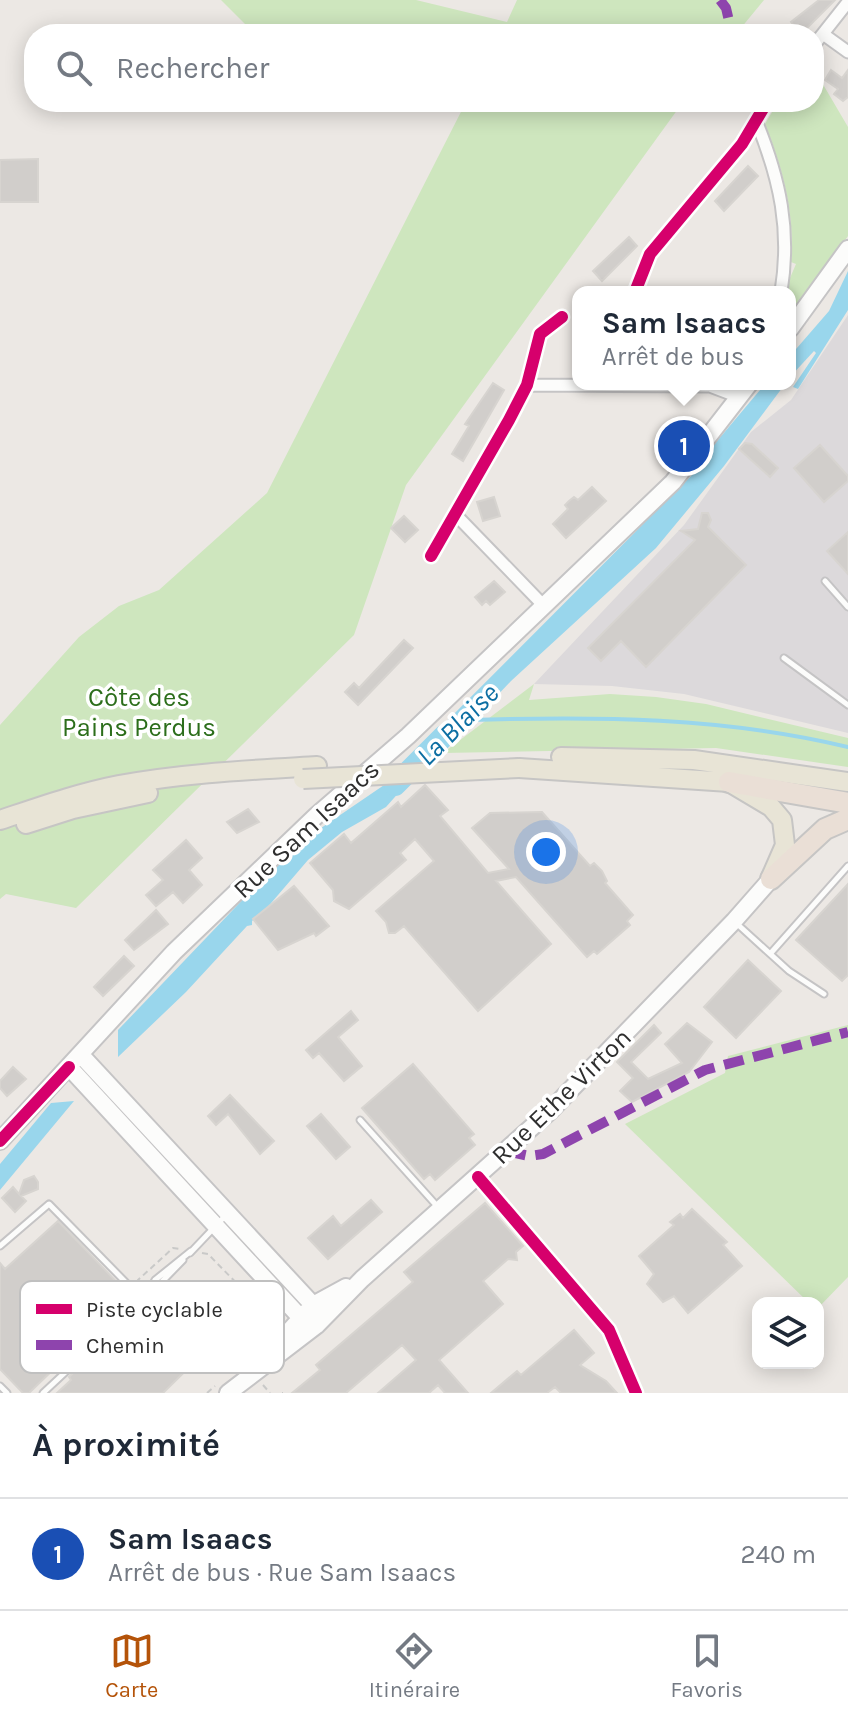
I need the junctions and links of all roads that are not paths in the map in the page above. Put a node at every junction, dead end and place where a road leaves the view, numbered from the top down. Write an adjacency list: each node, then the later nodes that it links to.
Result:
1 (848, 2): 2 (street)
2 (824, 33)
3 (824, 35): 4 (street)
4 (848, 52)
5 (762, 112): 6 (street)
6 (757, 123): 8 (street); 9 (street)
7 (848, 249): 11 (main road)
8 (637, 286)
9 (782, 286)
10 (562, 317): 13 (street)
11 (796, 321)
12 (572, 381): 14 (street)
13 (527, 385): 14 (street); 17 (street)
14 (568, 385): 15 (street)
15 (572, 385)
16 (744, 390): 20 (main road, Rue Sam Isaacs)
17 (455, 514): 18 (street); 20 (street)
18 (431, 556)
19 (825, 581): 21 (lane)
20 (545, 607): 37 (main road, Rue Sam Isaacs)
21 (848, 607)
22 (784, 658): 23 (lane)
23 (848, 705)
24 (525, 763): 25 (main road, bridge); 26 (main road); 27 (main road)
25 (310, 772): 30 (main road); 31 (main road)
26 (729, 782): 28 (highway); 33 (main road)
27 (848, 782)
28 (848, 803)
29 (848, 819): 33 (highway)
30 (0, 820)
31 (0, 832)
32 (848, 866): 35 (lane)
33 (771, 879): 34 (main road, Rue Ethe Virton)
34 (734, 921): 35 (lane); 40 (main road, Rue Ethe Virton)
35 (770, 954): 36 (lane)
36 (824, 994)
37 (75, 1060): 39 (main road, Rue Sam Isaacs); 42 (main road)
38 (360, 1120): 41 (lane)
39 (0, 1141)
40 (478, 1177): 41 (main road, Rue Ethe Virton); 58 (street)
41 (441, 1210): 44 (main road, Rue Ethe Virton)
42 (222, 1220): 46 (lane); 47 (main road); 49 (main road)
43 (0, 1246): 45 (lane)
44 (362, 1279): 49 (main road); 50 (main road, Rue Ethe Virton)
45 (123, 1281)
46 (154, 1281)
47 (275, 1281)
48 (284, 1292): 50 (main road)
49 (313, 1305): 50 (main road)
50 (309, 1321): 51 (main road, Rue Ethe Virton)
51 (284, 1340)
52 (64, 1373): 57 (lane)
53 (241, 1373): 55 (main road, Rue Ethe Virton)
54 (0, 1386): 56 (lane)
55 (224, 1388)
56 (7, 1393)
57 (43, 1393)
58 (636, 1393)

